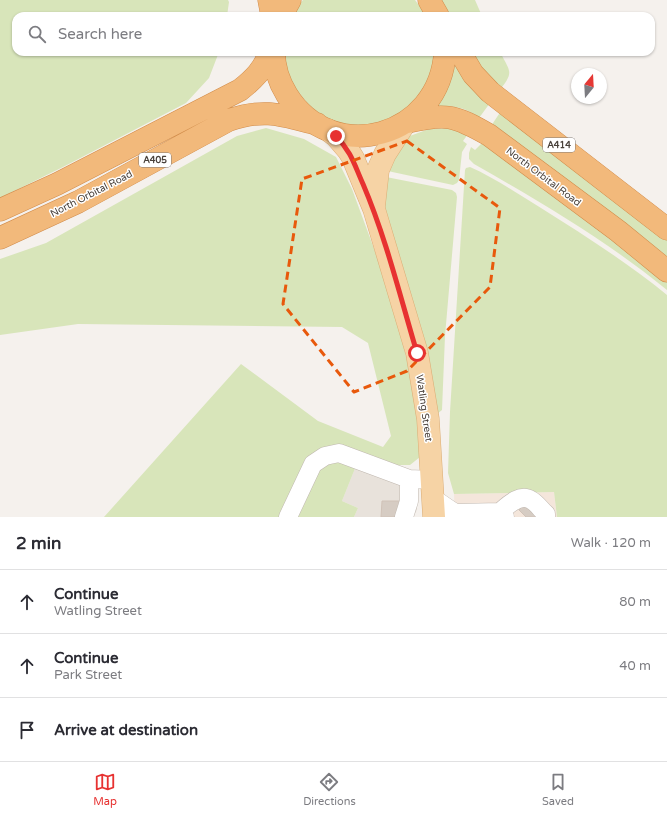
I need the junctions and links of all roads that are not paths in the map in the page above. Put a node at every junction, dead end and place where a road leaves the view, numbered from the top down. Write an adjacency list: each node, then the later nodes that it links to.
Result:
1 (269, 0): 4 (highway)
2 (290, 0): 5 (highway)
3 (429, 0): 6 (highway)
4 (271, 12)
5 (283, 12)
6 (436, 12)
7 (268, 56): 14 (highway, A405)
8 (275, 56): 12 (highway)
9 (445, 56): 11 (highway)
10 (462, 56): 15 (highway, A414)
11 (406, 122): 12 (highway, North Orbital Road); 13 (main road); 17 (highway, North Orbital Road)
12 (323, 127): 13 (main road, Watling Street); 16 (highway, North Orbital Road / A405)
13 (374, 209): 19 (main road, Watling Street)
14 (0, 210)
15 (667, 229)
16 (0, 238)
17 (667, 271)
18 (409, 479): 19 (street); 21 (street); 22 (street)
19 (433, 498): 20 (street)
20 (502, 515): 23 (street)
21 (288, 517)
22 (404, 517)
23 (546, 517)

